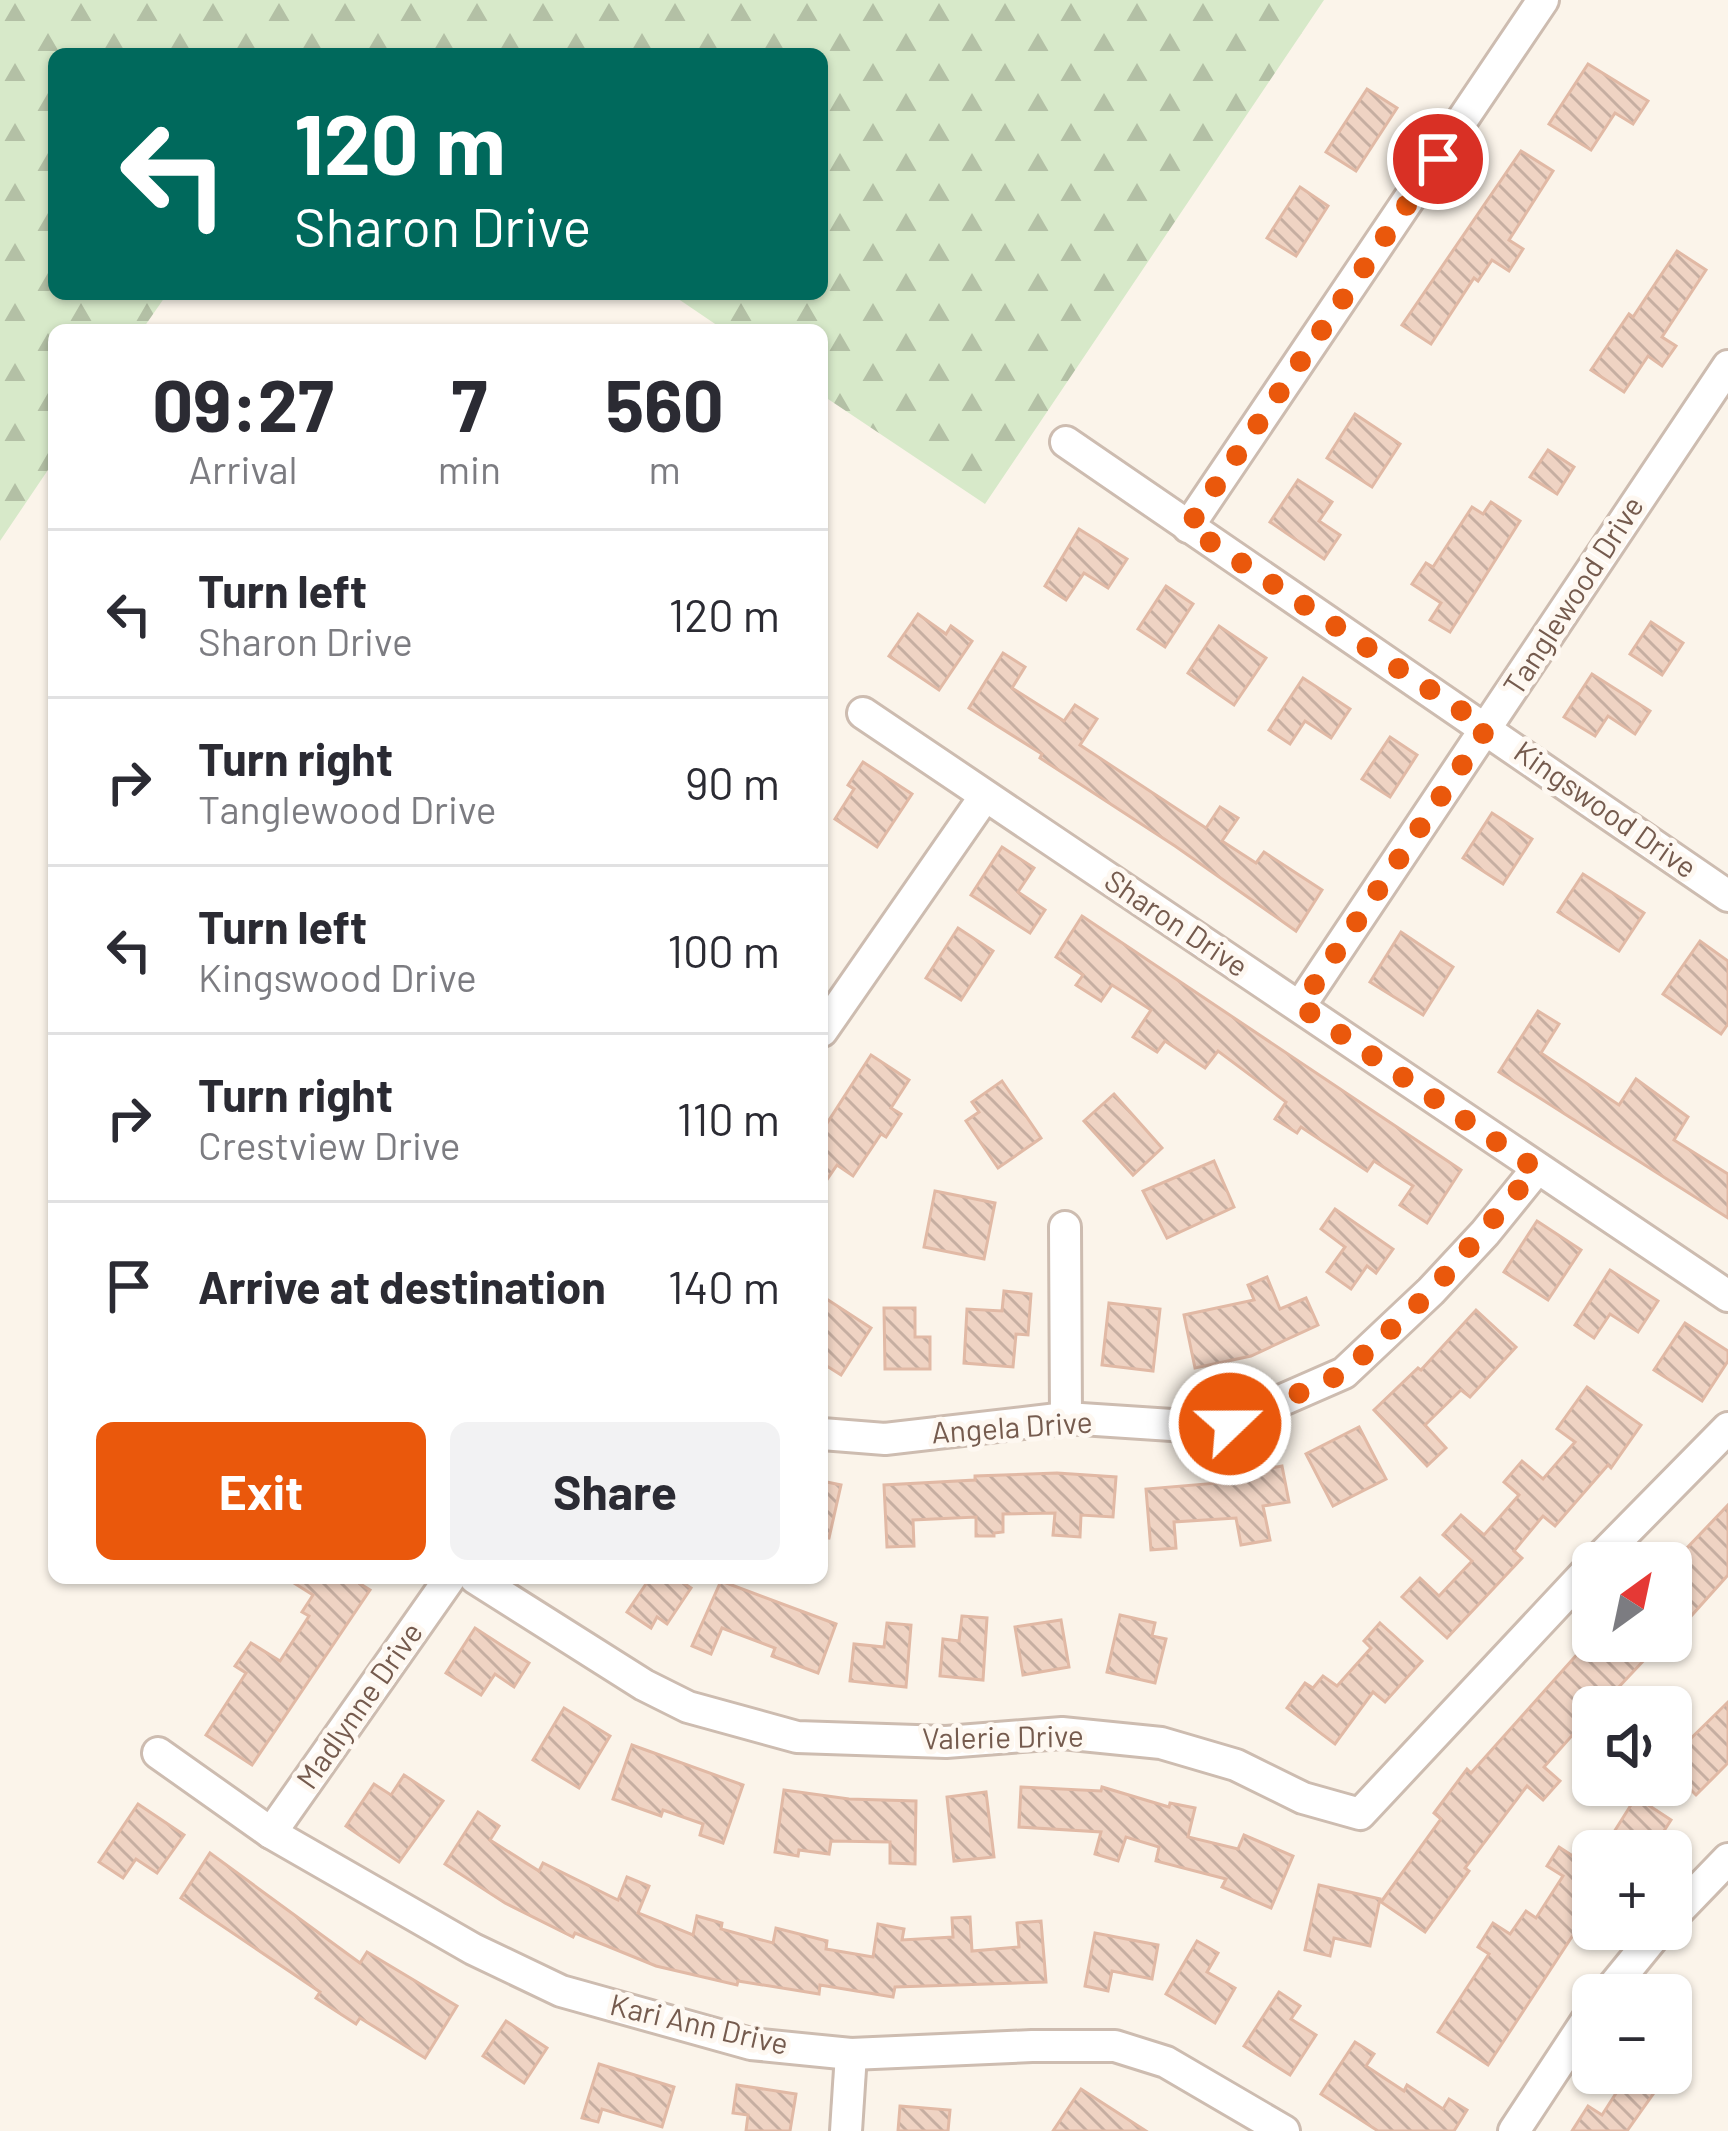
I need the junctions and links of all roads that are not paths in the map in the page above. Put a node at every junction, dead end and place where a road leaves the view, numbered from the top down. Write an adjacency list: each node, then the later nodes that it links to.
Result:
1 (1543, 0): 4 (street)
2 (1728, 366): 6 (street, Tanglewood Drive)
3 (1066, 442): 4 (street, Kingswood Drive)
4 (1188, 527): 6 (street, Kingswood Drive)
5 (863, 713): 7 (street, Sharon Drive)
6 (1487, 728): 8 (street, Kingswood Drive); 9 (street, Tanglewood Drive)
7 (985, 796): 9 (street, Sharon Drive); 10 (street)
8 (1728, 896)
9 (1300, 1006): 11 (street, Sharon Drive)
10 (828, 1022)
11 (1536, 1169): 13 (street, Sharon Drive); 14 (street, Angela Drive)
12 (1065, 1227): 14 (street)
13 (1728, 1296)
14 (1066, 1418): 16 (street, Angela Drive)
15 (1728, 1428): 17 (street, Valerie Drive)
16 (828, 1434)
17 (1616, 1542)
18 (446, 1584): 22 (street, Madlynne Drive)
19 (485, 1584): 20 (street, Valerie Drive)
20 (1572, 1588)
21 (158, 1754): 22 (street, Kari Ann Drive)
22 (271, 1833): 28 (street, Kari Ann Drive)
23 (1728, 1858): 24 (street)
24 (1692, 1896)
25 (1643, 1950): 26 (street)
26 (1623, 1974)
27 (1572, 2043): 31 (street)
28 (851, 2054): 29 (street); 30 (street, Kari Ann Drive)
29 (846, 2131)
30 (1284, 2131)
31 (1514, 2131)

